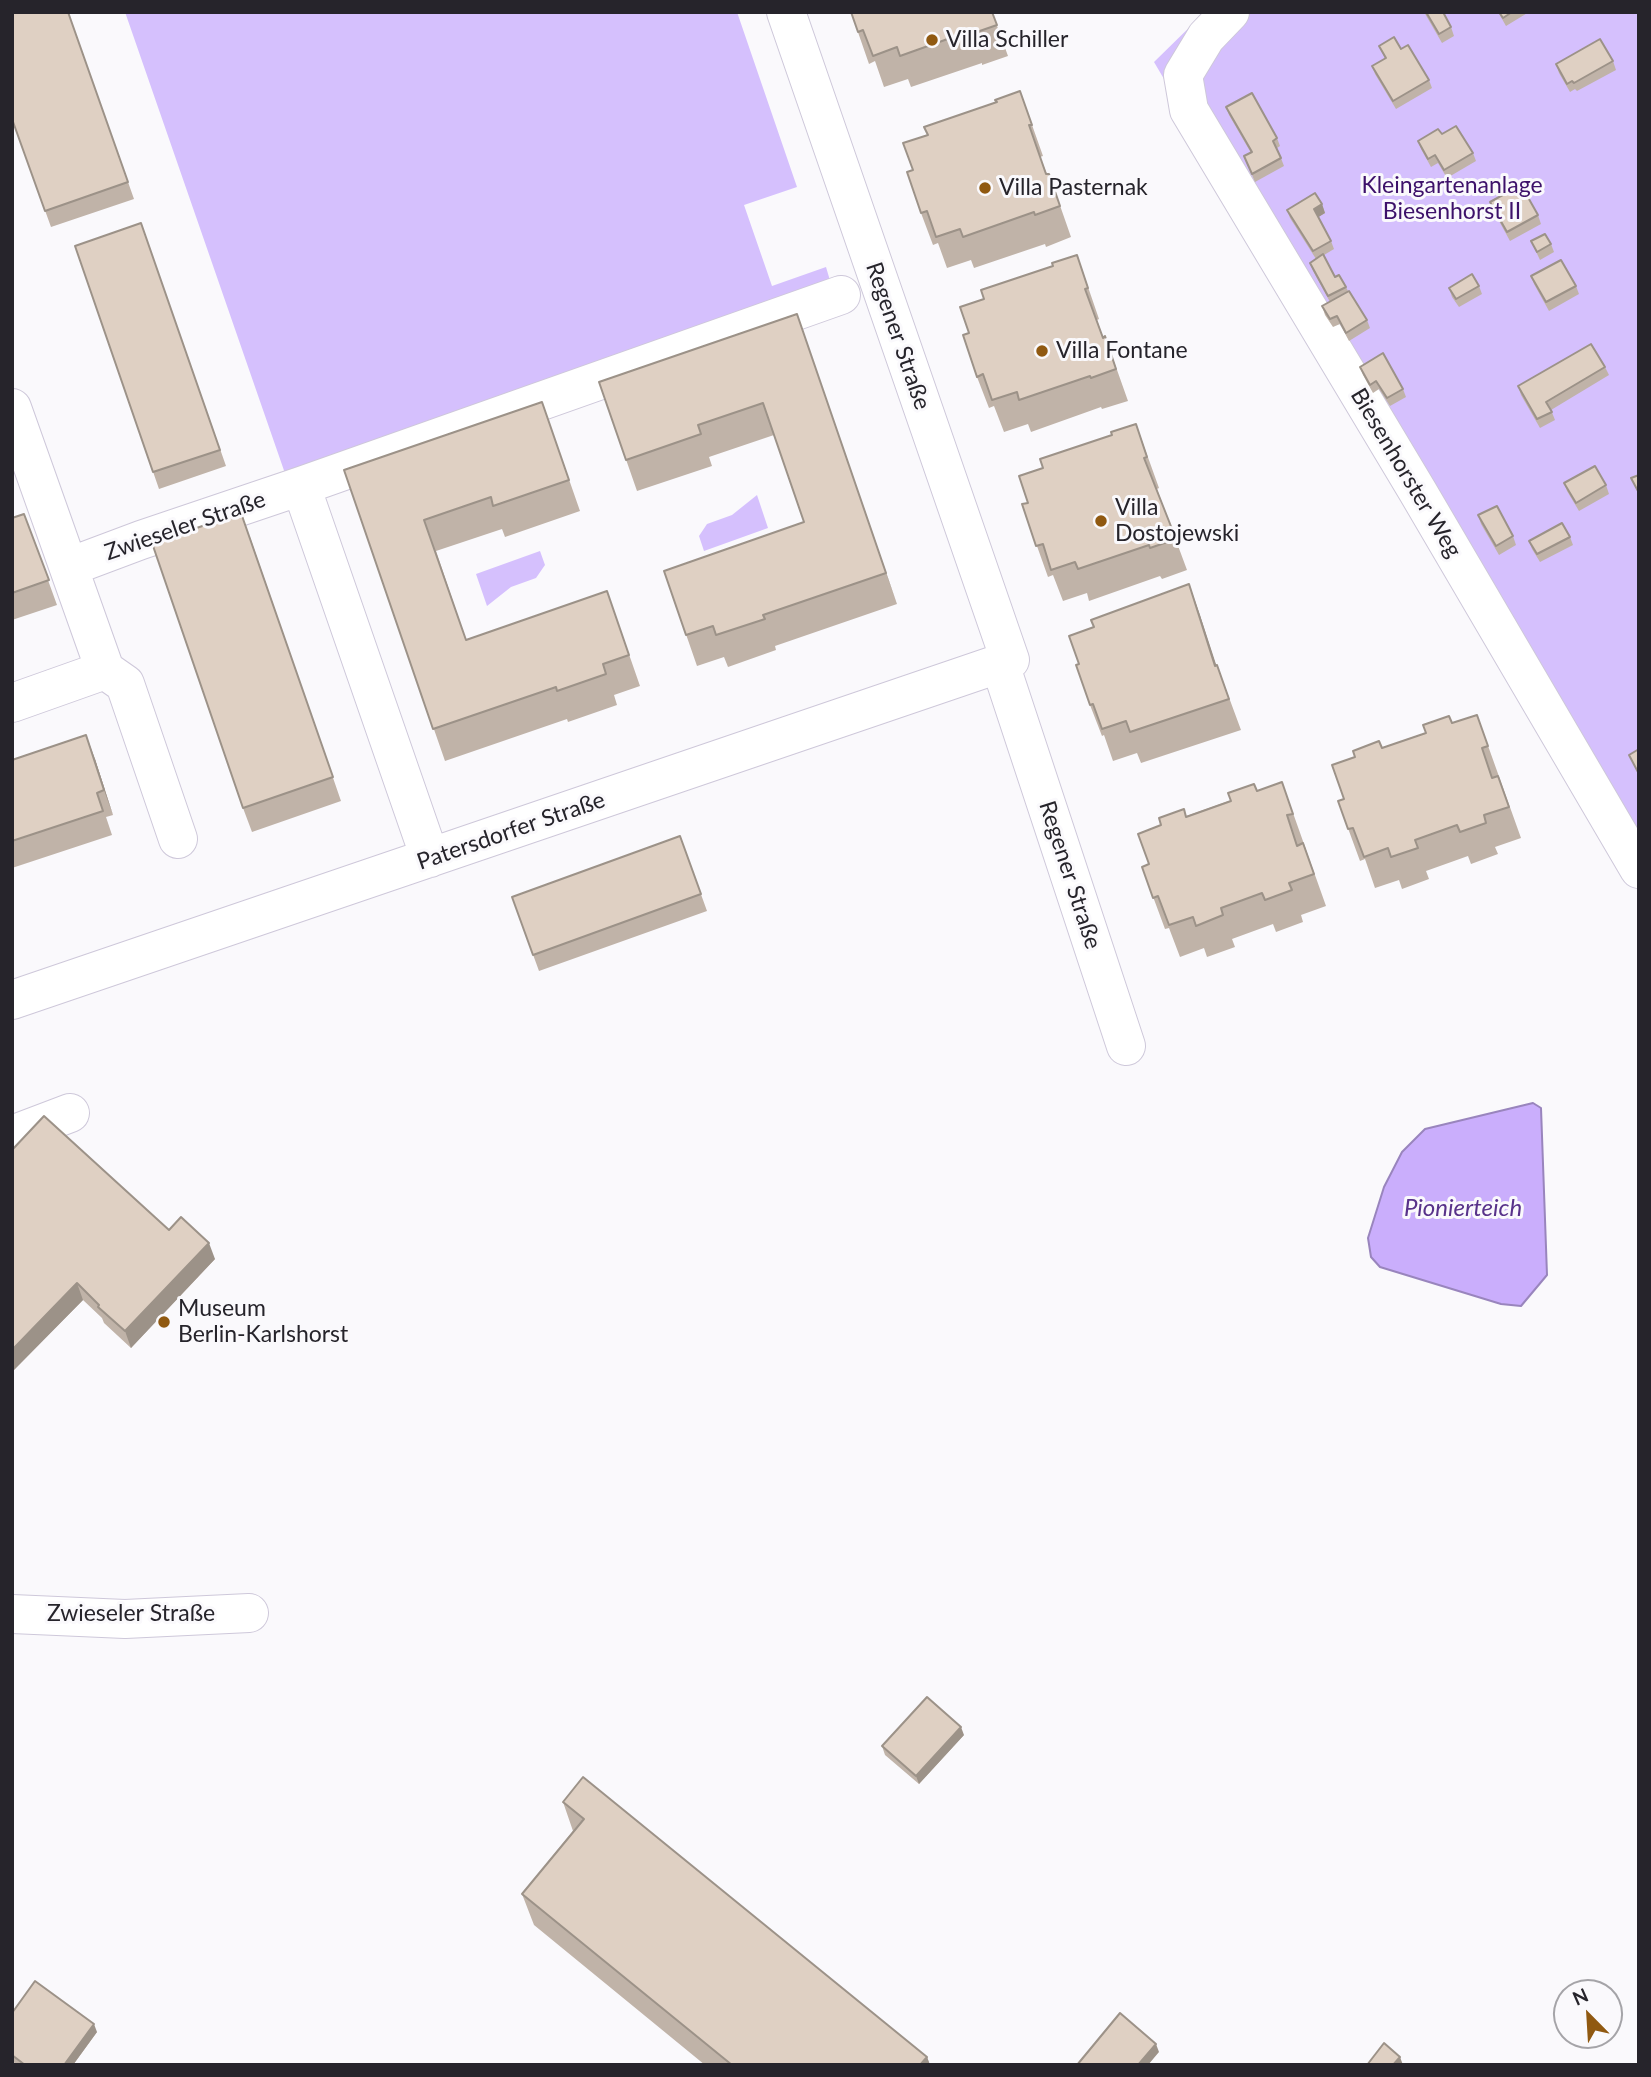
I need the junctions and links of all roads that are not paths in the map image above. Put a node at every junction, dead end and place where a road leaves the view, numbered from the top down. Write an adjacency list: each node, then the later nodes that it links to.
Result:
1 (786, 12): 7 (street, Regener Straße)
2 (1230, 12): 12 (street, Biesenhorster Weg)
3 (841, 295): 5 (street, Zwieseler Straße)
4 (12, 408): 6 (street)
5 (301, 486): 6 (street, Zwieseler Straße); 11 (street)
6 (69, 567): 8 (street)
7 (1005, 662): 11 (street, Patersdorfer Straße); 14 (street, Regener Straße)
8 (105, 670): 9 (street); 10 (street)
9 (12, 703)
10 (178, 839)
11 (430, 858): 13 (street, Patersdorfer Straße)
12 (1639, 869)
13 (12, 1000)
14 (1126, 1046)
15 (71, 1113): 16 (street)
16 (12, 1135)
17 (249, 1613): 18 (street, Zwieseler Straße)
18 (12, 1614)

